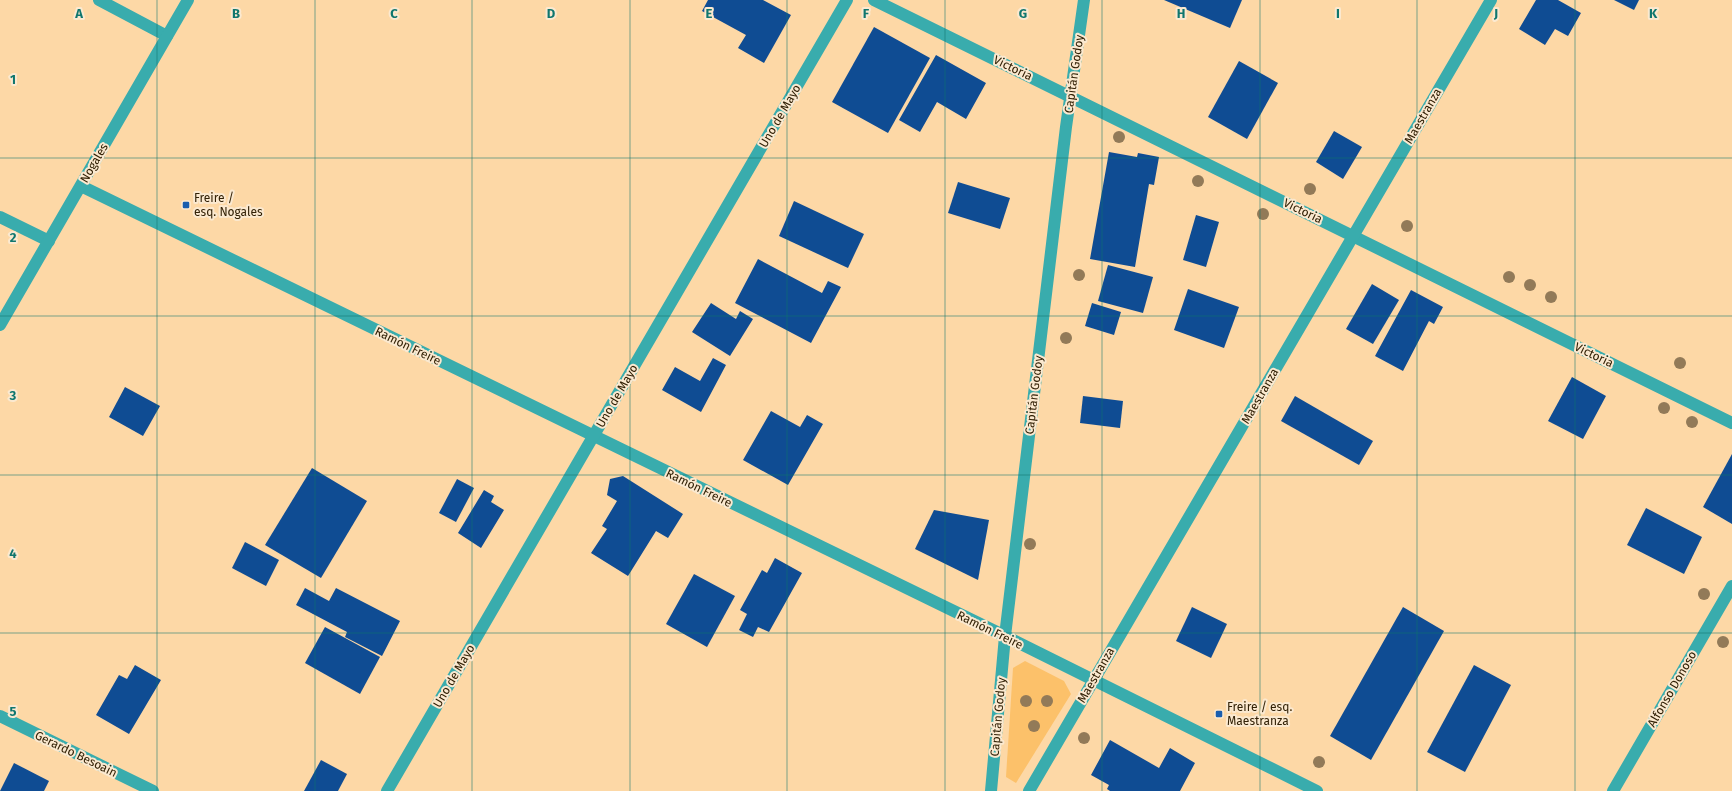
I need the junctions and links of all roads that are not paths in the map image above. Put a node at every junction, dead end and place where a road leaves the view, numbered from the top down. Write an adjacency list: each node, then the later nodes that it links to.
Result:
1 (99, 0): 7 (street)
2 (188, 0): 7 (street, Nogales)
3 (847, 0): 15 (street, Uno de Mayo)
4 (874, 0): 8 (street, Victoria)
5 (1084, 0): 8 (street, Capitán Godoy)
6 (1491, 0): 11 (street, Maestranza)
7 (167, 36): 9 (street, Nogales)
8 (1070, 96): 11 (street, Victoria); 17 (street, Capitán Godoy)
9 (81, 186): 12 (street, Nogales); 15 (street, Ramón Freire)
10 (0, 217): 12 (street)
11 (1353, 236): 14 (street, Victoria); 18 (street, Maestranza)
12 (49, 241): 13 (street, Nogales)
13 (0, 325)
14 (1732, 423)
15 (593, 436): 17 (street, Ramón Freire); 21 (street, Uno de Mayo)
16 (1732, 586): 25 (street, Alfonso Donoso)
17 (1005, 636): 18 (street, Ramón Freire); 22 (street, Capitán Godoy)
18 (1094, 680): 23 (street, Maestranza); 24 (street, Ramón Freire)
19 (0, 716): 20 (street, Gerardo Besoain)
20 (153, 791)
21 (387, 791)
22 (992, 791)
23 (1029, 791)
24 (1317, 791)
25 (1613, 791)

